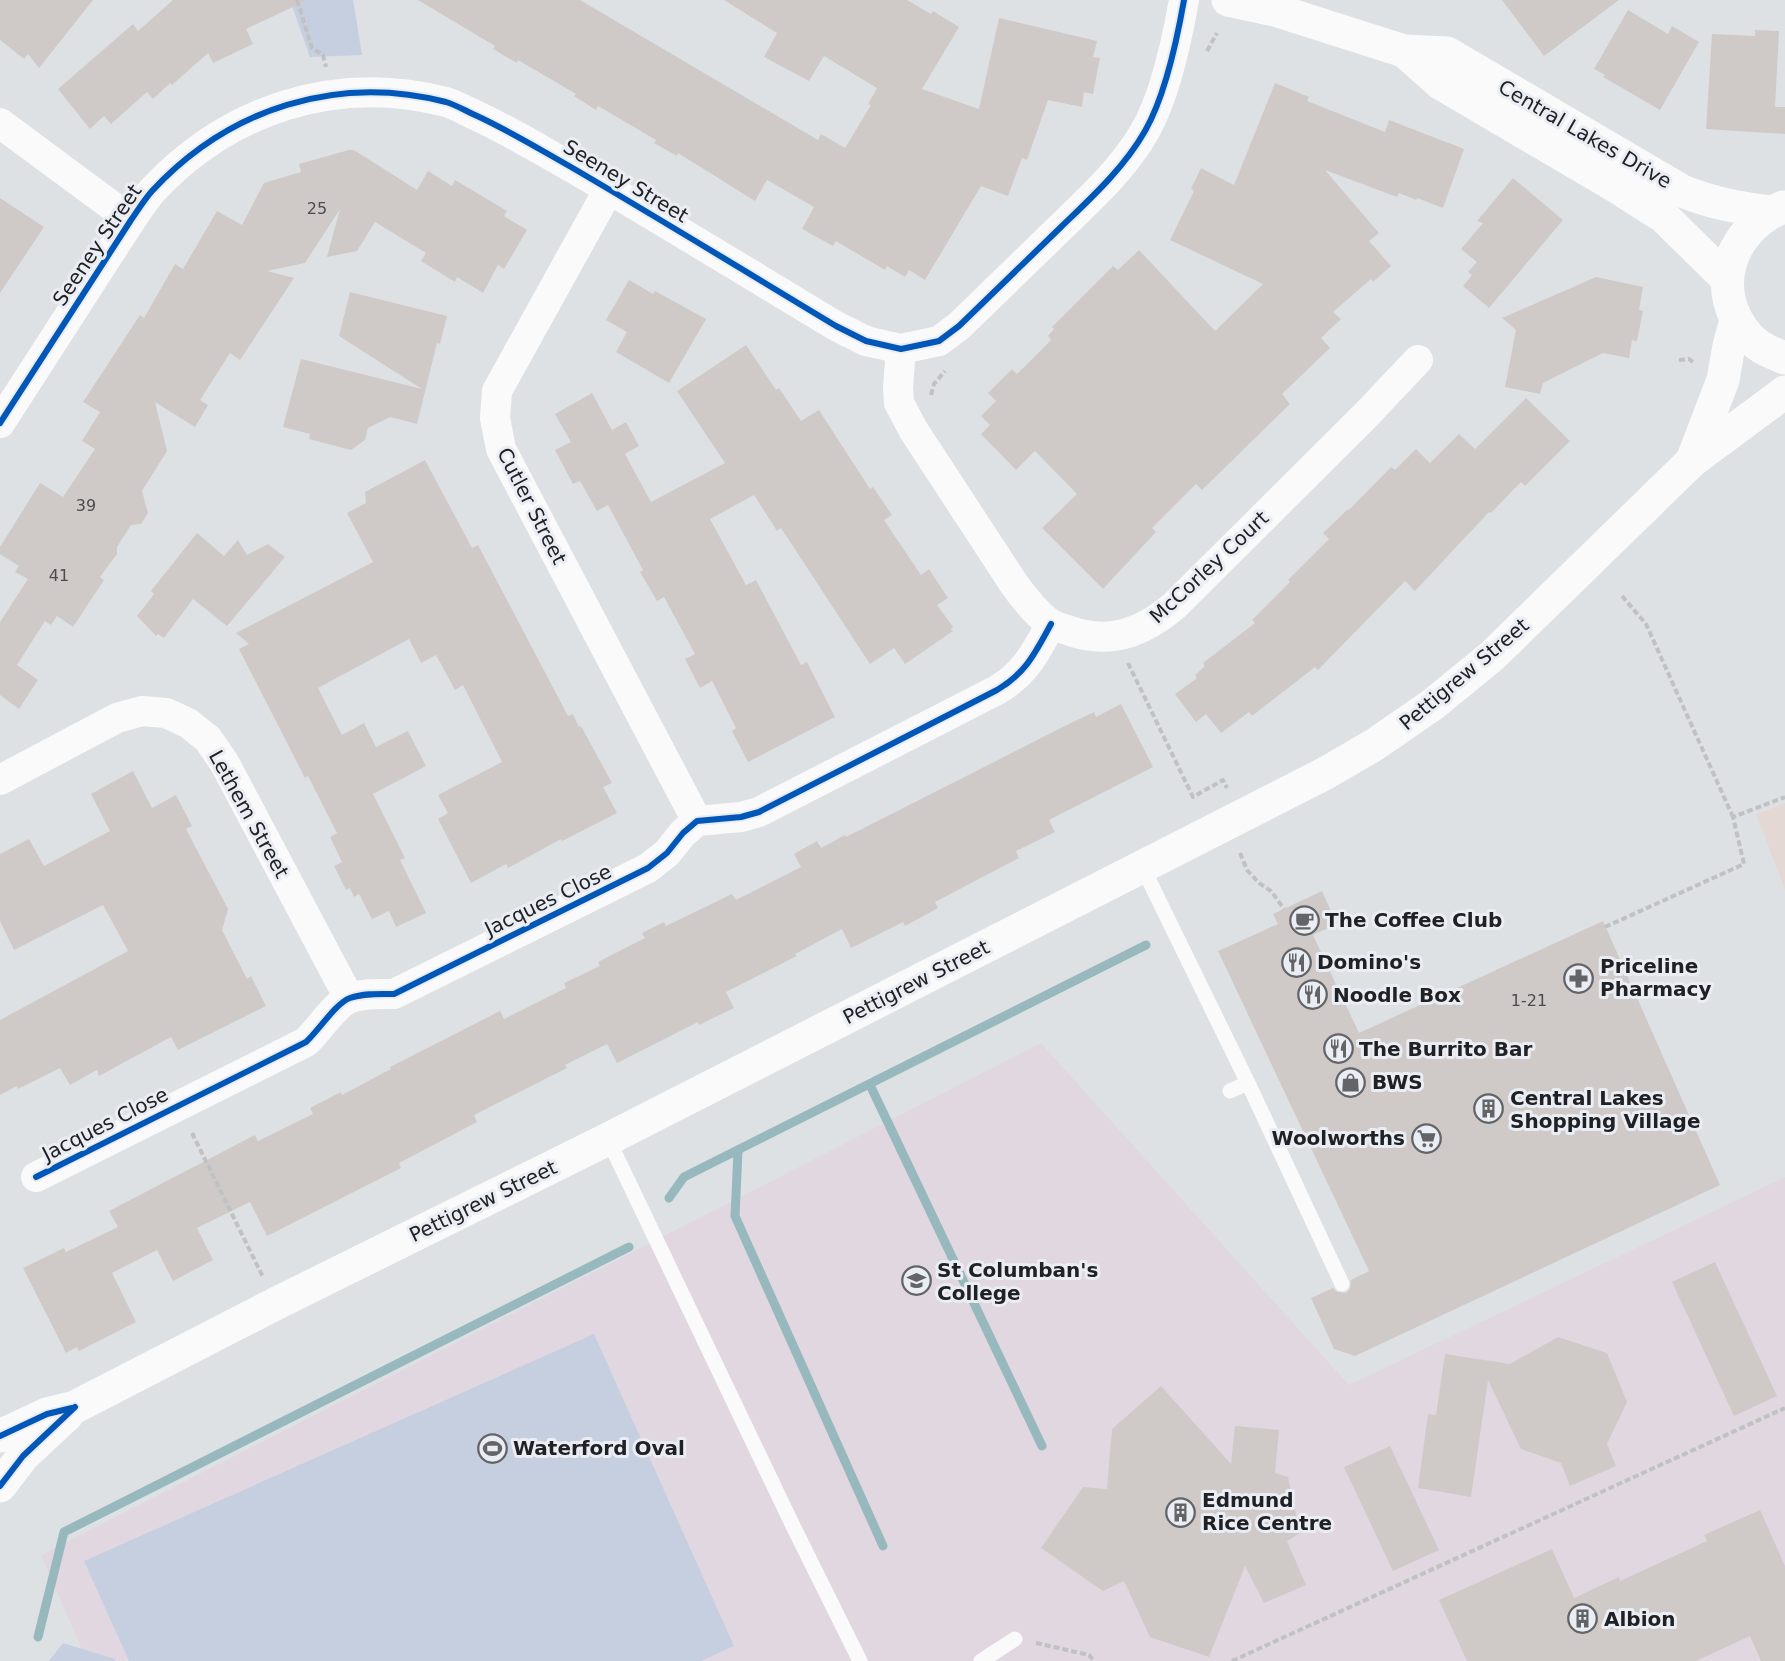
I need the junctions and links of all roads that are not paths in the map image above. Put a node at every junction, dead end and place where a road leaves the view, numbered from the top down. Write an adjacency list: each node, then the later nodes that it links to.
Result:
1 (1184, 0): 10 (street, Seeney Street)
2 (1228, 0): 3 (main road, Central Lakes Drive)
3 (1404, 51): 6 (main road, Central Lakes Drive); 8 (main road, Central Lakes Drive)
4 (0, 123): 7 (street)
5 (609, 189): 7 (street, Seeney Street); 10 (street, Seeney Street); 18 (street, Cutler Street)
6 (1778, 209): 8 (main road)
7 (131, 220): 14 (street, Seeney Street)
8 (1727, 279): 9 (main road)
9 (1736, 320): 11 (main road); 15 (main road, Pettigrew Street)
10 (901, 349): 16 (street, McCorley Court)
11 (1785, 358)
12 (1418, 360): 16 (street, McCorley Court)
13 (1785, 392): 15 (main road, Pettigrew Street)
14 (0, 423)
15 (1692, 461): 19 (main road, Pettigrew Street)
16 (1051, 624): 18 (street)
17 (0, 780): 20 (street, Lethem Street)
18 (697, 821): 20 (street, Jacques Close)
19 (1142, 866): 21 (lane); 23 (main road, Pettigrew Street)
20 (349, 998): 24 (street, Jacques Close)
21 (1248, 1083): 22 (lane); 25 (lane)
22 (1230, 1091)
23 (608, 1139): 26 (main road, Pettigrew Street); 30 (lane)
24 (36, 1177)
25 (1342, 1284)
26 (75, 1407): 27 (main road, Pettigrew Street); 28 (main road, Pettigrew Street)
27 (0, 1436)
28 (0, 1486)
29 (1015, 1639): 31 (lane)
30 (860, 1661)
31 (981, 1661)

